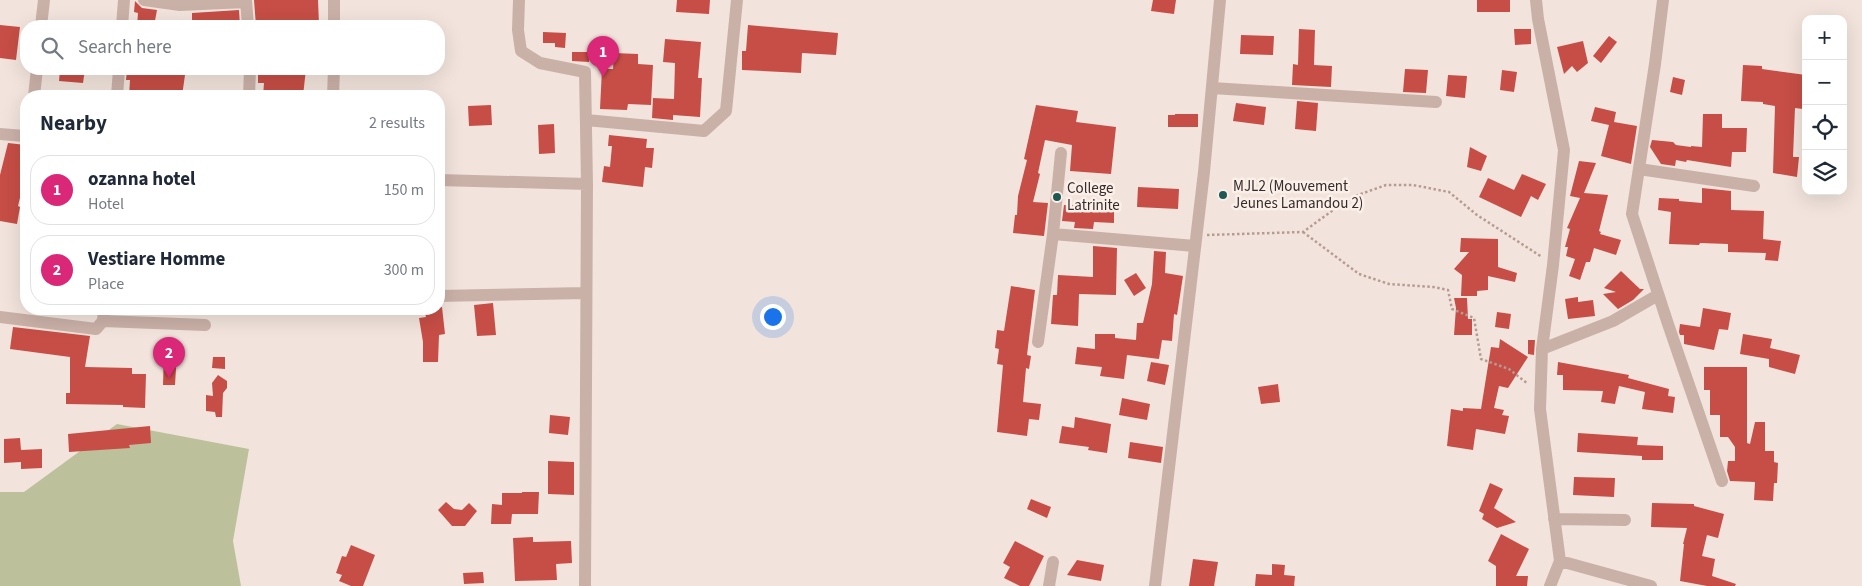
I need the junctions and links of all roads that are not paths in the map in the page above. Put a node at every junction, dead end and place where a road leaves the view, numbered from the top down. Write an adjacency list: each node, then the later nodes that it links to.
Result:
1 (44, 0): 11 (street)
2 (124, 0): 12 (street)
3 (144, 0): 10 (street)
4 (334, 0): 14 (street)
5 (519, 0): 25 (street)
6 (737, 0): 25 (street)
7 (1220, 0): 19 (street)
8 (1536, 0): 42 (street)
9 (1663, 0): 29 (street)
10 (246, 1): 13 (street)
11 (42, 20)
12 (122, 20)
13 (248, 20)
14 (334, 20)
15 (36, 75): 20 (street)
16 (119, 75): 21 (street)
17 (250, 75): 22 (street)
18 (334, 75): 23 (street)
19 (1212, 88): 24 (street); 34 (street)
20 (35, 90)
21 (117, 90)
22 (249, 90)
23 (334, 90)
24 (1436, 102)
25 (586, 120): 31 (street)
26 (0, 134): 27 (street)
27 (20, 136)
28 (1061, 153): 33 (street)
29 (1639, 168): 32 (street); 36 (street)
30 (445, 180): 31 (street)
31 (587, 184): 35 (street)
32 (1754, 186)
33 (1053, 234): 34 (street); 41 (street)
34 (1196, 241): 50 (street)
35 (586, 293): 37 (street); 48 (street)
36 (1658, 295): 42 (street); 43 (street)
37 (445, 296)
38 (104, 315): 39 (street); 40 (street)
39 (0, 317)
40 (205, 326)
41 (1038, 342)
42 (1542, 349): 44 (street)
43 (1722, 481)
44 (1554, 519): 45 (street); 46 (street)
45 (1625, 520)
46 (1560, 561): 51 (street); 52 (street)
47 (1053, 562): 49 (street)
48 (585, 586)
49 (1049, 586)
50 (1155, 586)
51 (1550, 586)
52 (1651, 586)

